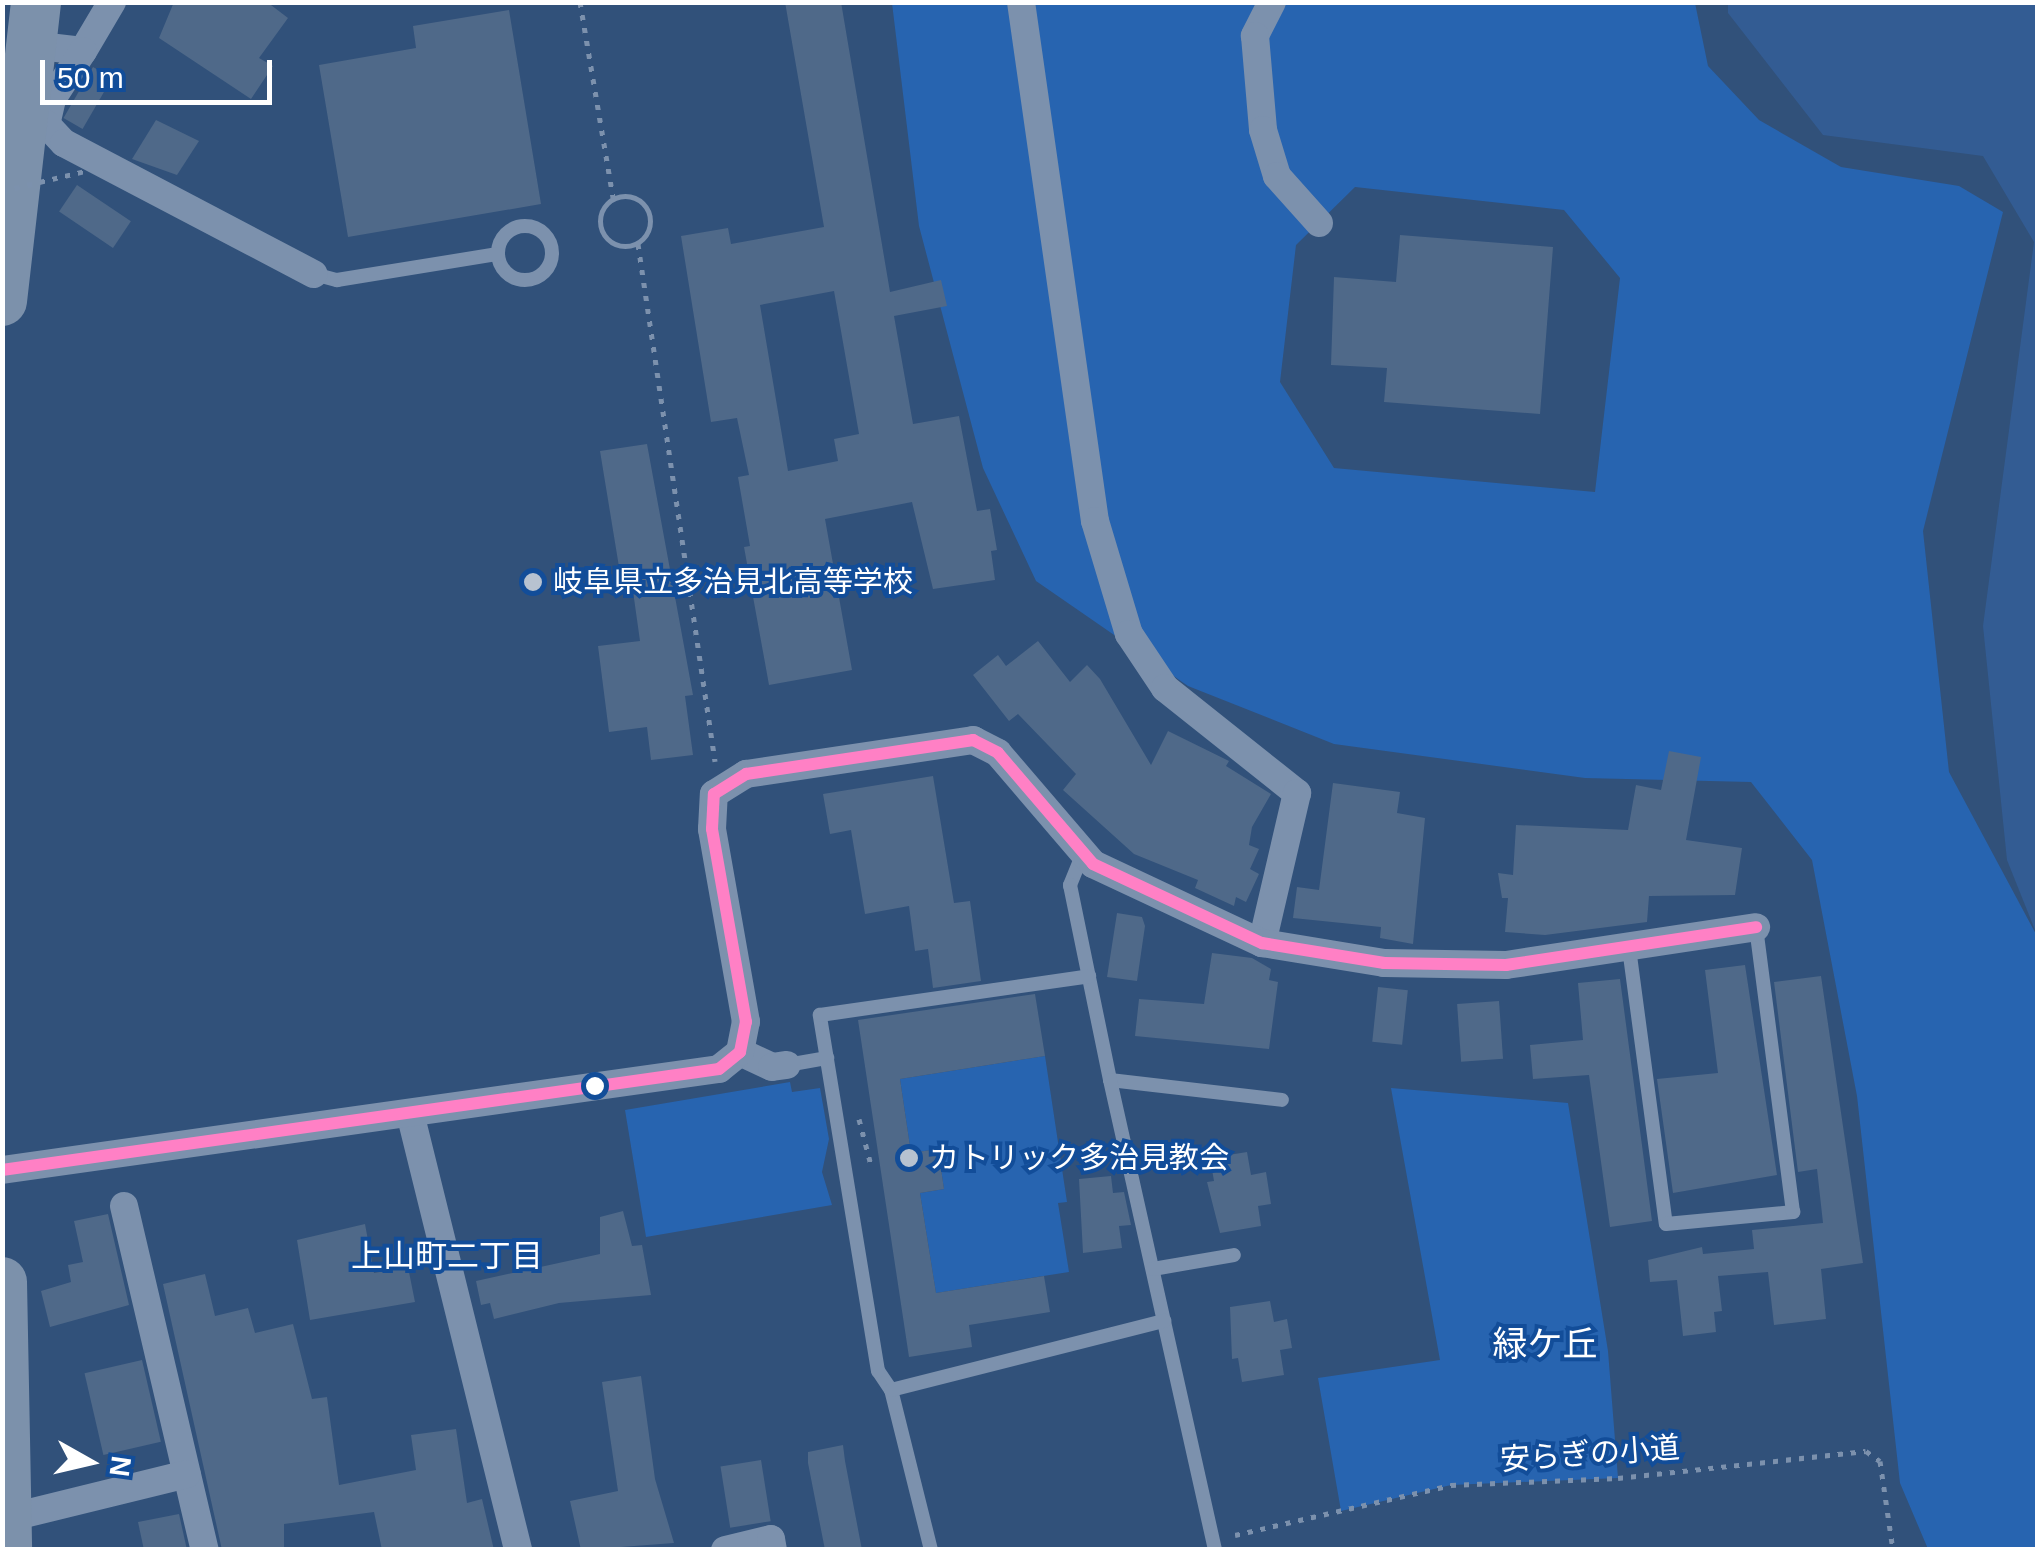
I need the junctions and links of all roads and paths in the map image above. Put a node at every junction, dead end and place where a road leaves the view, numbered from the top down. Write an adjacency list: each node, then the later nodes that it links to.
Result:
1 (112, 2): 6 (street)
2 (580, 2): 9 (path)
3 (1021, 2): 18 (street)
4 (1272, 2): 10 (street)
5 (33, 24): 6 (street); 14 (highway)
6 (83, 50): 13 (street)
7 (84, 171): 8 (path, bridge)
8 (2, 191)
9 (613, 198): 11 (path); 11 (path)
10 (1319, 223)
11 (638, 244): 15 (path)
12 (498, 254): 13 (lane)
13 (314, 274)
14 (2, 301)
15 (728, 786): 16 (street); 21 (street)
16 (1083, 852): 18 (street); 20 (lane)
17 (1756, 928): 19 (street); 19 (lane)
18 (1262, 943): 19 (street)
19 (1629, 948)
20 (1089, 976): 22 (lane); 24 (lane)
21 (740, 1052): 23 (street); 26 (street)
22 (827, 1058): 23 (lane); 33 (lane)
23 (787, 1065)
24 (1110, 1080): 25 (lane); 30 (lane)
25 (1282, 1100)
26 (410, 1118): 27 (street); 38 (street)
27 (2, 1170)
28 (124, 1206): 34 (street)
29 (1234, 1254): 30 (lane)
30 (1154, 1270): 32 (lane)
31 (2, 1282): 35 (highway)
32 (1164, 1321): 33 (lane); 36 (lane)
33 (892, 1390): 41 (lane)
34 (187, 1474): 35 (street); 37 (street)
35 (7, 1534)
36 (1214, 1545): 42 (path, 安らぎの小道)
37 (206, 1550)
38 (518, 1550)
39 (726, 1550): 40 (street)
40 (774, 1550)
41 (932, 1550)
42 (1894, 1550)

